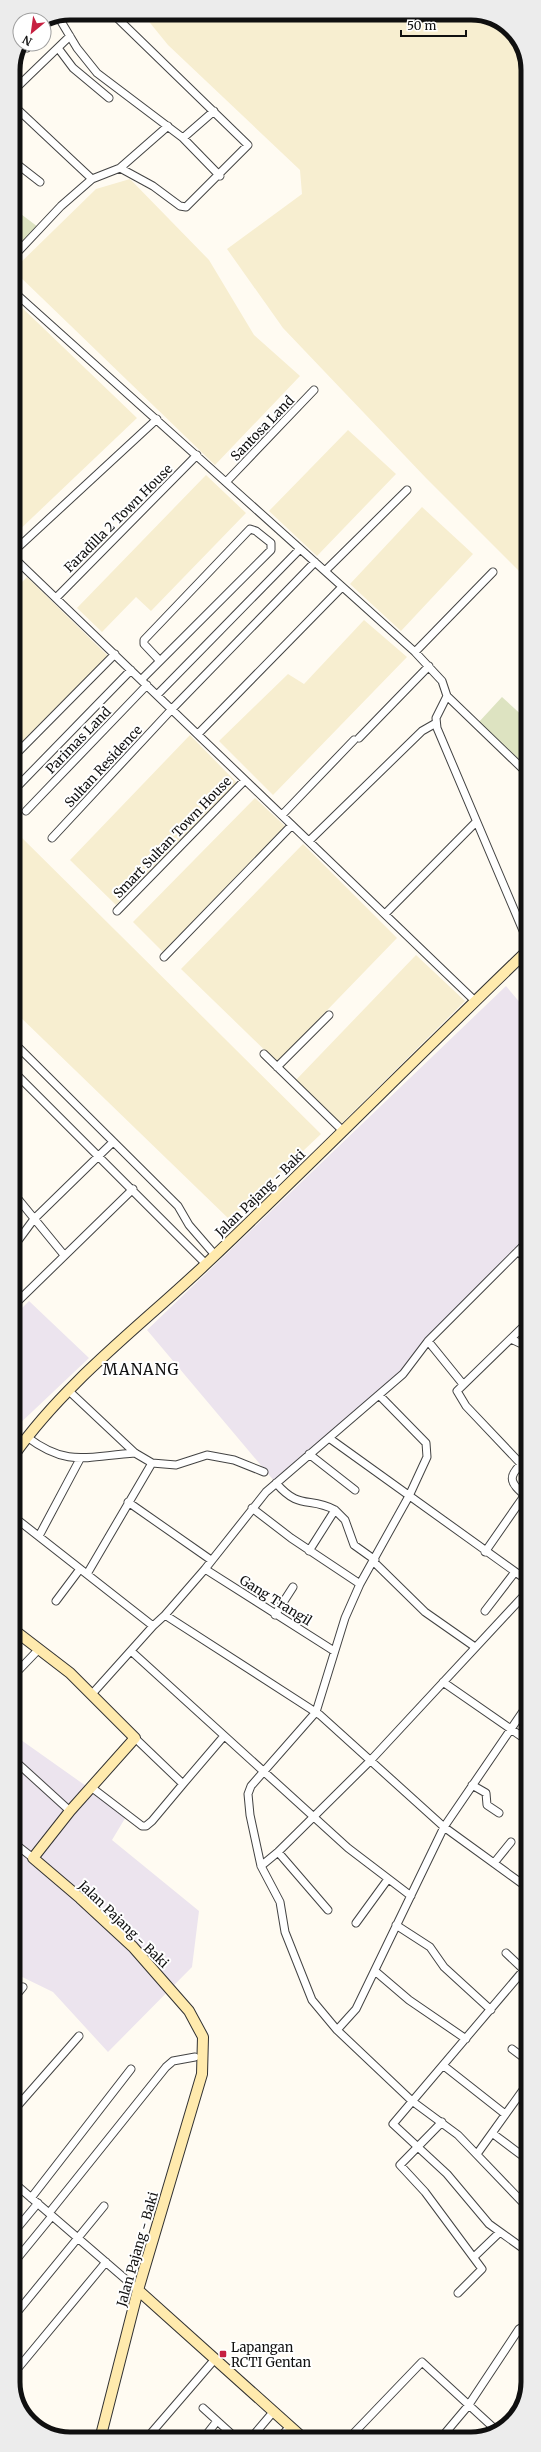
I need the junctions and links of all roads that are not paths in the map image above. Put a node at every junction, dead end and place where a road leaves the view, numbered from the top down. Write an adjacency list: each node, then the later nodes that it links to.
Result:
1 (119, 20): 7 (street)
2 (61, 21): 3 (street)
3 (70, 36): 4 (street); 9 (street)
4 (58, 48): 5 (street); 6 (street)
5 (20, 84)
6 (109, 98)
7 (214, 110): 10 (street); 13 (street)
8 (20, 112): 14 (street)
9 (168, 126): 10 (street); 12 (street)
10 (183, 138): 13 (street)
11 (20, 166): 15 (street)
12 (120, 168): 13 (street); 14 (street)
13 (220, 176)
14 (92, 179): 16 (street)
15 (40, 182)
16 (20, 250)
17 (20, 297): 19 (street)
18 (314, 390): 21 (street, Santosa Land)
19 (157, 419): 20 (street); 23 (street)
20 (197, 455): 21 (street); 30 (street, Faradilla 2 Town House)
21 (227, 482): 24 (street)
22 (407, 490): 27 (street)
23 (20, 546)
24 (300, 549): 25 (street); 37 (street)
25 (315, 562): 27 (street); 39 (street, Sultan Residence)
26 (20, 564): 30 (street)
27 (325, 571): 29 (street)
28 (493, 572): 31 (street)
29 (342, 588): 31 (street); 41 (street)
30 (56, 598): 32 (street)
31 (415, 652): 34 (street)
32 (114, 654): 35 (street); 42 (street)
33 (160, 661): 33 (street, Parimas Land); 36 (street, Parimas Land)
34 (429, 666): 38 (street); 47 (street)
35 (131, 670): 36 (street); 45 (street)
36 (144, 683): 37 (street); 46 (street, Parimas Land)
37 (157, 695): 39 (street)
38 (447, 696): 40 (street); 43 (street)
39 (172, 709): 41 (street); 50 (street, Sultan Residence)
40 (436, 723): 48 (street); 51 (street)
41 (198, 734): 44 (street)
42 (20, 750)
43 (521, 767)
44 (245, 780): 47 (street); 52 (street, Smart Sultan Town House)
45 (20, 783)
46 (26, 811)
47 (282, 815): 49 (street)
48 (476, 822): 53 (street); 54 (street)
49 (292, 825): 51 (street); 55 (street)
50 (52, 838)
51 (309, 841): 53 (street)
52 (117, 911)
53 (385, 914): 57 (street)
54 (521, 926)
55 (164, 957)
56 (521, 957): 57 (main road, Jalan Pajang - Baki)
57 (475, 1001): 63 (main road, Jalan Pajang - Baki)
58 (329, 1016): 61 (street)
59 (20, 1049): 64 (street)
60 (264, 1054): 61 (street)
61 (277, 1067): 63 (street)
62 (20, 1077): 65 (street)
63 (342, 1130): 74 (main road, Jalan Pajang - Baki)
64 (113, 1142): 65 (street); 74 (street)
65 (99, 1155): 66 (street); 68 (street)
66 (133, 1189): 73 (street); 75 (street)
67 (20, 1202): 68 (street)
68 (34, 1219): 69 (street); 73 (street)
69 (20, 1238)
70 (521, 1248): 71 (street)
71 (518, 1251): 72 (street); 79 (street)
72 (521, 1254)
73 (64, 1255): 76 (street)
74 (215, 1255): 75 (main road, Jalan Pajang - Baki)
75 (206, 1264): 82 (main road, Jalan Pajang - Baki)
76 (20, 1299)
77 (521, 1329): 78 (street)
78 (511, 1339): 80 (street); 81 (street)
79 (428, 1341): 81 (street); 83 (street)
80 (521, 1344)
81 (462, 1383): 91 (street)
82 (69, 1391): 84 (main road, Jalan Pajang - Baki); 87 (street)
83 (380, 1396): 85 (street); 96 (street)
84 (26, 1437): 86 (main road, Jalan Pajang - Baki); 89 (street)
85 (329, 1438): 88 (street); 96 (street)
86 (20, 1446)
87 (135, 1453): 89 (street); 90 (street)
88 (309, 1454): 93 (street); 94 (street)
89 (80, 1459): 102 (street)
90 (152, 1463): 92 (street); 97 (street)
91 (521, 1464): 95 (street)
92 (264, 1472)
93 (276, 1483): 99 (street); 100 (street)
94 (355, 1490)
95 (521, 1492)
96 (409, 1496): 104 (street); 106 (street)
97 (128, 1502): 105 (street); 110 (street)
98 (521, 1504): 104 (street)
99 (252, 1508): 103 (street); 105 (street)
100 (335, 1510): 103 (street); 106 (street)
101 (20, 1522): 102 (street)
102 (38, 1536): 107 (street)
103 (309, 1551): 112 (street)
104 (485, 1552): 109 (street)
105 (212, 1560): 108 (street)
106 (376, 1564): 112 (street); 121 (street)
107 (80, 1569): 110 (street); 115 (street)
108 (205, 1569): 117 (street); 118 (street, Gang Trangil)
109 (515, 1572): 111 (street); 116 (street)
110 (87, 1574): 119 (street)
111 (521, 1576)
112 (360, 1584): 124 (street)
113 (293, 1587): 118 (street)
114 (521, 1599): 121 (street)
115 (56, 1601)
116 (485, 1611)
117 (165, 1615): 119 (street); 128 (street)
118 (275, 1615): 124 (street, Gang Trangil)
119 (152, 1626): 123 (street)
120 (20, 1635): 122 (main road)
121 (475, 1647): 126 (street)
122 (39, 1649): 125 (street); 127 (main road)
123 (131, 1651): 127 (street); 131 (street)
124 (334, 1651): 128 (street)
125 (20, 1669)
126 (444, 1682): 130 (street); 134 (street)
127 (92, 1694): 133 (main road)
128 (318, 1713): 134 (street); 136 (street)
129 (521, 1714): 130 (street)
130 (511, 1728): 132 (street); 138 (street)
131 (224, 1736): 136 (street); 137 (street)
132 (521, 1736)
133 (135, 1738): 137 (street); 139 (main road)
134 (370, 1761): 142 (street); 143 (street)
135 (20, 1765): 140 (street)
136 (265, 1771): 142 (street); 149 (street)
137 (183, 1784): 139 (street)
138 (472, 1785): 141 (street); 143 (street)
139 (91, 1787): 140 (main road)
140 (70, 1811): 147 (main road)
141 (498, 1813)
142 (313, 1816): 146 (street); 150 (street)
143 (444, 1827): 148 (street); 152 (street)
144 (511, 1842): 148 (street)
145 (20, 1848): 147 (street)
146 (278, 1852): 149 (street); 153 (street)
147 (33, 1858): 167 (main road, Jalan Pajang - Baki)
148 (494, 1864): 151 (street)
149 (261, 1866): 163 (street)
150 (388, 1879): 152 (street); 154 (street)
151 (521, 1883)
152 (411, 1896): 155 (street)
153 (328, 1910)
154 (356, 1923)
155 (396, 1925): 158 (street); 162 (street)
156 (506, 1953): 157 (street)
157 (521, 1964)
158 (375, 1971): 163 (street); 165 (street)
159 (521, 1974): 162 (street)
160 (23, 1987): 161 (street)
161 (20, 1991)
162 (491, 2010): 165 (street)
163 (337, 2030): 172 (street)
164 (79, 2036): 173 (street)
165 (466, 2039): 169 (street)
166 (512, 2049): 168 (street)
167 (199, 2056): 185 (street); 193 (main road, Jalan Pajang - Baki)
168 (521, 2056)
169 (444, 2066): 172 (street); 174 (street)
170 (131, 2069): 181 (street)
171 (521, 2092): 174 (street)
172 (412, 2101): 175 (street); 177 (street)
173 (20, 2103)
174 (505, 2114): 176 (street)
175 (442, 2122): 177 (street); 178 (street)
176 (492, 2133): 178 (street); 179 (street)
177 (419, 2147): 187 (street); 191 (street)
178 (477, 2154): 182 (street)
179 (521, 2155)
180 (20, 2189): 181 (street)
181 (31, 2198): 183 (street)
182 (521, 2199)
183 (38, 2203): 185 (street); 186 (street)
184 (104, 2206): 188 (street)
185 (50, 2215): 188 (street); 190 (street)
186 (20, 2225)
187 (500, 2232): 189 (street); 191 (street)
188 (79, 2239): 192 (street); 195 (street)
189 (521, 2247)
190 (20, 2255)
191 (474, 2257): 194 (street)
192 (106, 2262): 193 (street); 198 (street)
193 (138, 2290): 197 (main road); 205 (main road, Jalan Pajang - Baki)
194 (458, 2293)
195 (20, 2309)
196 (521, 2328): 199 (street)
197 (215, 2358): 201 (main road); 206 (street)
198 (20, 2366)
199 (468, 2406): 204 (street); 212 (street); 213 (street)
200 (203, 2408): 202 (street)
201 (274, 2411): 203 (main road); 209 (street)
202 (217, 2421): 207 (street); 208 (street)
203 (290, 2426): 210 (street); 211 (main road)
204 (492, 2427)
205 (102, 2432)
206 (152, 2432)
207 (208, 2432)
208 (229, 2432)
209 (256, 2432)
210 (285, 2432)
211 (296, 2432)
212 (355, 2432)
213 (446, 2432)

